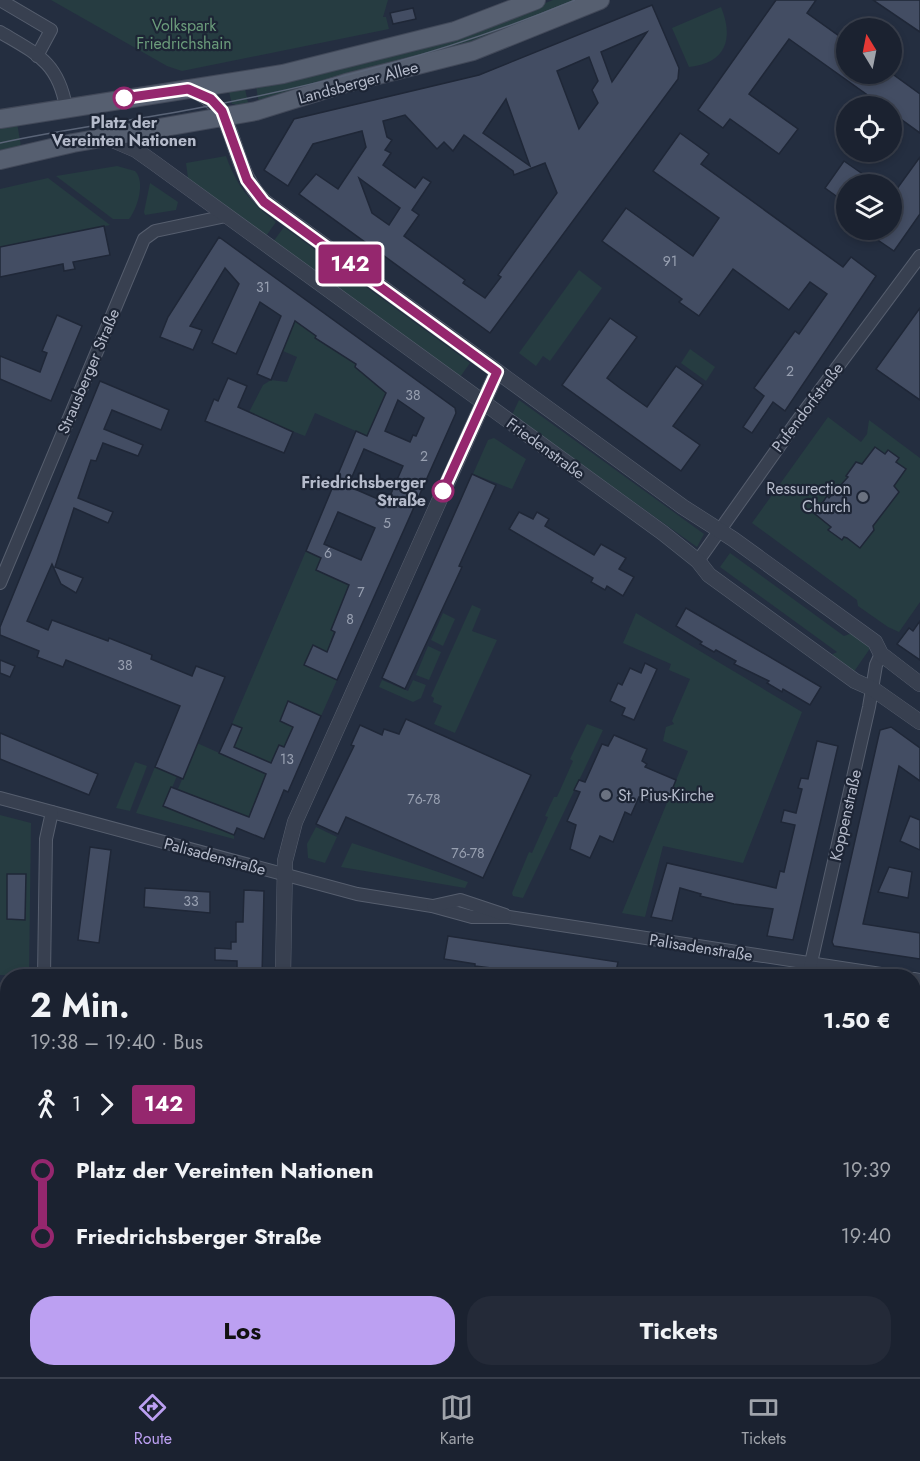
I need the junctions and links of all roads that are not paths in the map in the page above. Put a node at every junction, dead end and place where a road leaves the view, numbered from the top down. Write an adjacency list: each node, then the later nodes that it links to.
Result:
1 (0, 0): 5 (street)
2 (536, 0): 6 (main road, Landsberger Allee)
3 (600, 0): 8 (main road, Landsberger Allee)
4 (0, 32): 5 (street)
5 (38, 56): 7 (street)
6 (188, 89): 7 (main road, Landsberger Allee); 8 (street, Friedenstraße)
7 (66, 107): 9 (main road)
8 (225, 118): 10 (main road, Landsberger Allee); 14 (street, Friedenstraße)
9 (0, 119)
10 (108, 138): 11 (main road); 12 (street, Friedenstraße)
11 (0, 160)
12 (226, 216): 15 (street, Friedenstraße); 18 (street, Strausberger Straße)
13 (920, 256): 16 (street, Pufendorfstraße)
14 (497, 372): 15 (street); 16 (street, Friedenstraße)
15 (483, 402): 17 (street, Friedenstraße); 25 (street)
16 (720, 531): 17 (street, Pufendorfstraße); 19 (street, Friedenstraße)
17 (698, 561): 21 (street, Friedenstraße)
18 (0, 583)
19 (881, 654): 20 (street, Friedenstraße); 21 (street, Koppenstraße)
20 (920, 684)
21 (873, 689): 22 (street, Friedenstraße); 29 (street, Koppenstraße)
22 (920, 722)
23 (0, 798): 24 (street, Palisadenstraße)
24 (52, 812): 25 (street, Palisadenstraße); 26 (street)
25 (285, 875): 27 (street); 28 (street, Palisadenstraße)
26 (44, 969)
27 (283, 969)
28 (803, 969)
29 (809, 969)

